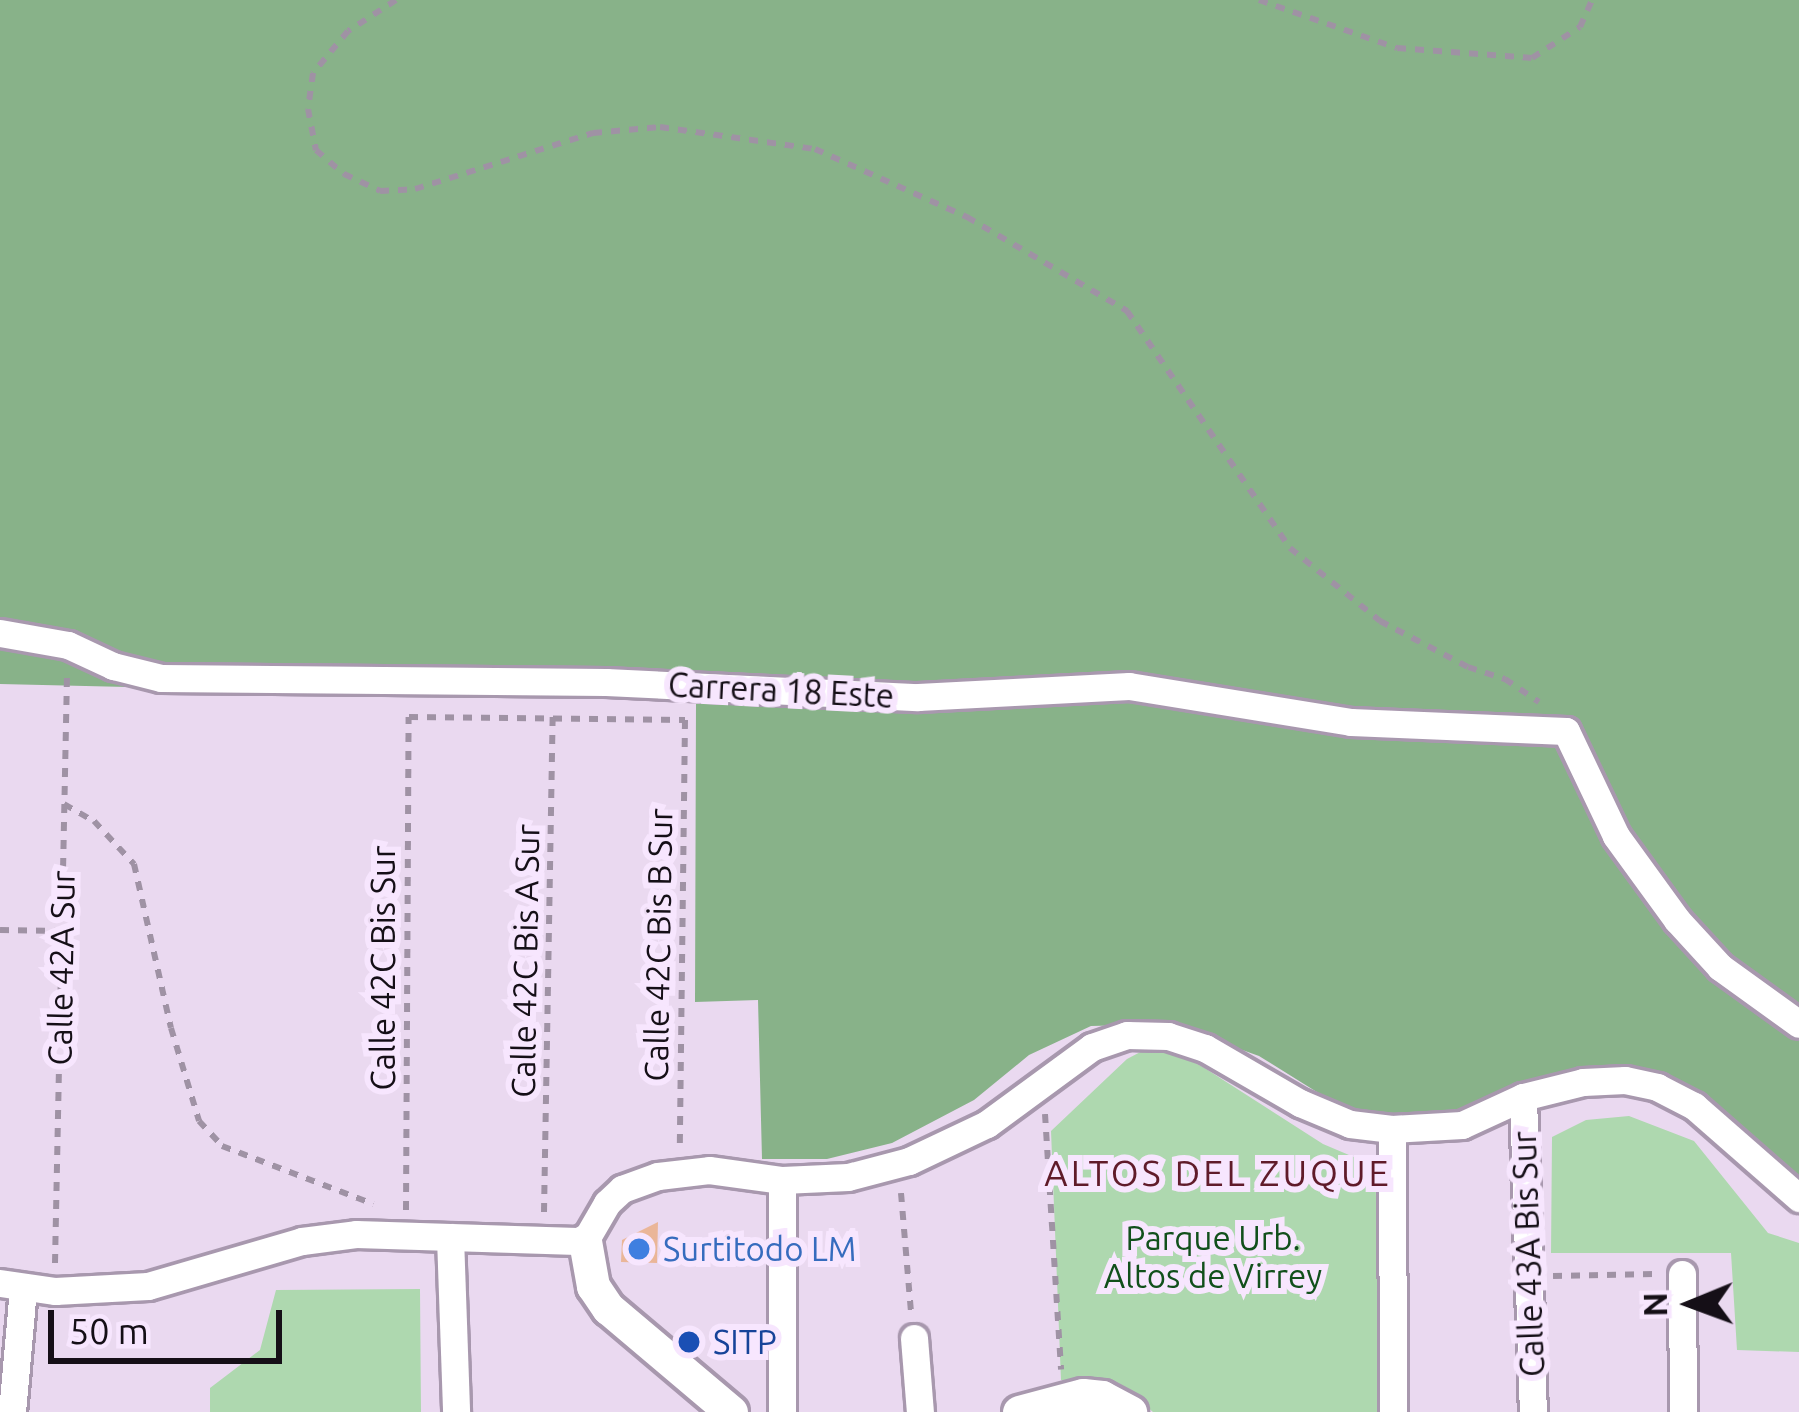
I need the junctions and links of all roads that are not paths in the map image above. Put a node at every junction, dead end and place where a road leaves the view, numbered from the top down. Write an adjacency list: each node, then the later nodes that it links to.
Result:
1 (0, 634): 2 (street, Carrera 18 Este)
2 (1799, 1024)
3 (1523, 1097): 4 (street); 6 (street); 20 (street, Calle 43A Bis Sur)
4 (1392, 1129): 5 (street); 19 (street)
5 (782, 1180): 8 (street); 15 (street)
6 (1799, 1198)
7 (450, 1237): 8 (street); 10 (street); 13 (street)
8 (585, 1241): 14 (street)
9 (1682, 1274): 21 (street)
10 (12, 1286): 12 (street)
11 (914, 1339): 16 (street)
12 (12, 1412)
13 (456, 1412)
14 (730, 1412)
15 (782, 1412)
16 (920, 1412)
17 (1019, 1412): 18 (street)
18 (1130, 1412)
19 (1393, 1412)
20 (1533, 1412)
21 (1683, 1412)

